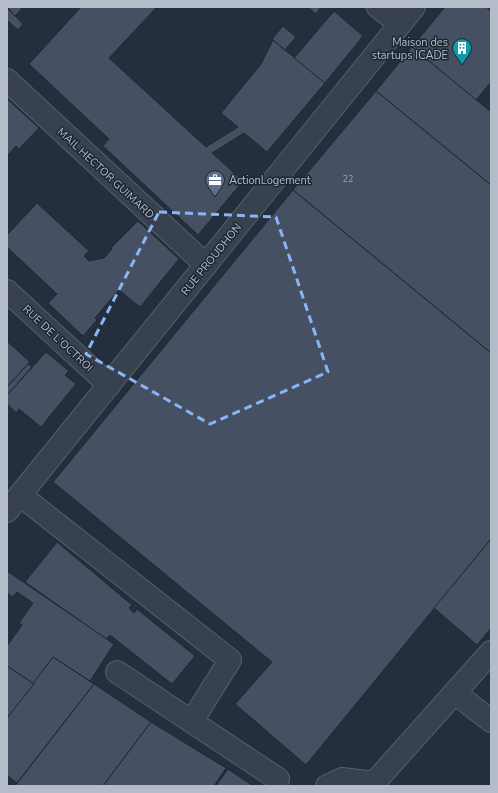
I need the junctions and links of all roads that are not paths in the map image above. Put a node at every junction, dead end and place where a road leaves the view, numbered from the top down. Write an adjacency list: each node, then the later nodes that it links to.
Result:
1 (378, 7): 3 (street)
2 (414, 7): 3 (street, RUE PROUDHON)
3 (400, 24): 5 (street, RUE PROUDHON)
4 (7, 80): 5 (street, MAIL HECTOR GUIMARD)
5 (206, 265): 7 (street, RUE PROUDHON)
6 (7, 291): 7 (street, RUE DE L'OCTROI)
7 (108, 385): 8 (street, RUE PROUDHON)
8 (14, 503): 12 (street)
9 (491, 652): 11 (street)
10 (117, 672): 12 (street)
11 (455, 693): 13 (street); 15 (street)
12 (192, 721): 14 (street)
13 (491, 721)
14 (278, 779)
15 (375, 785): 16 (street)
16 (327, 786)

